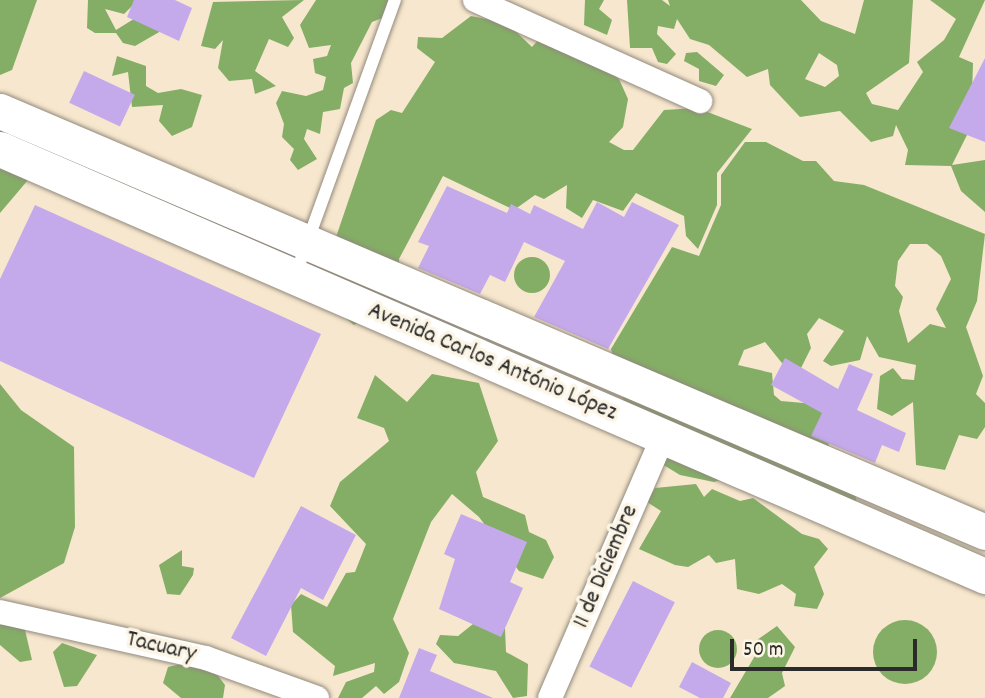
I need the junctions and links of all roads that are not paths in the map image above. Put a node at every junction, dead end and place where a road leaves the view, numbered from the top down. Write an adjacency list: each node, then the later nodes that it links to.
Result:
1 (395, 0): 6 (lane)
2 (475, 0): 3 (street)
3 (700, 101)
4 (0, 111): 6 (main road, Avenida Carlos António López)
5 (0, 149): 7 (main road, Avenida Carlos António López)
6 (309, 241): 7 (lane); 9 (main road, Avenida Carlos António López)
7 (295, 277): 8 (main road, Avenida Carlos António López)
8 (663, 437): 10 (main road, Avenida Carlos António López); 13 (street, 11 de Diciembre)
9 (985, 532)
10 (985, 576)
11 (0, 612): 12 (street, Tacuary)
12 (317, 698)
13 (550, 698)

